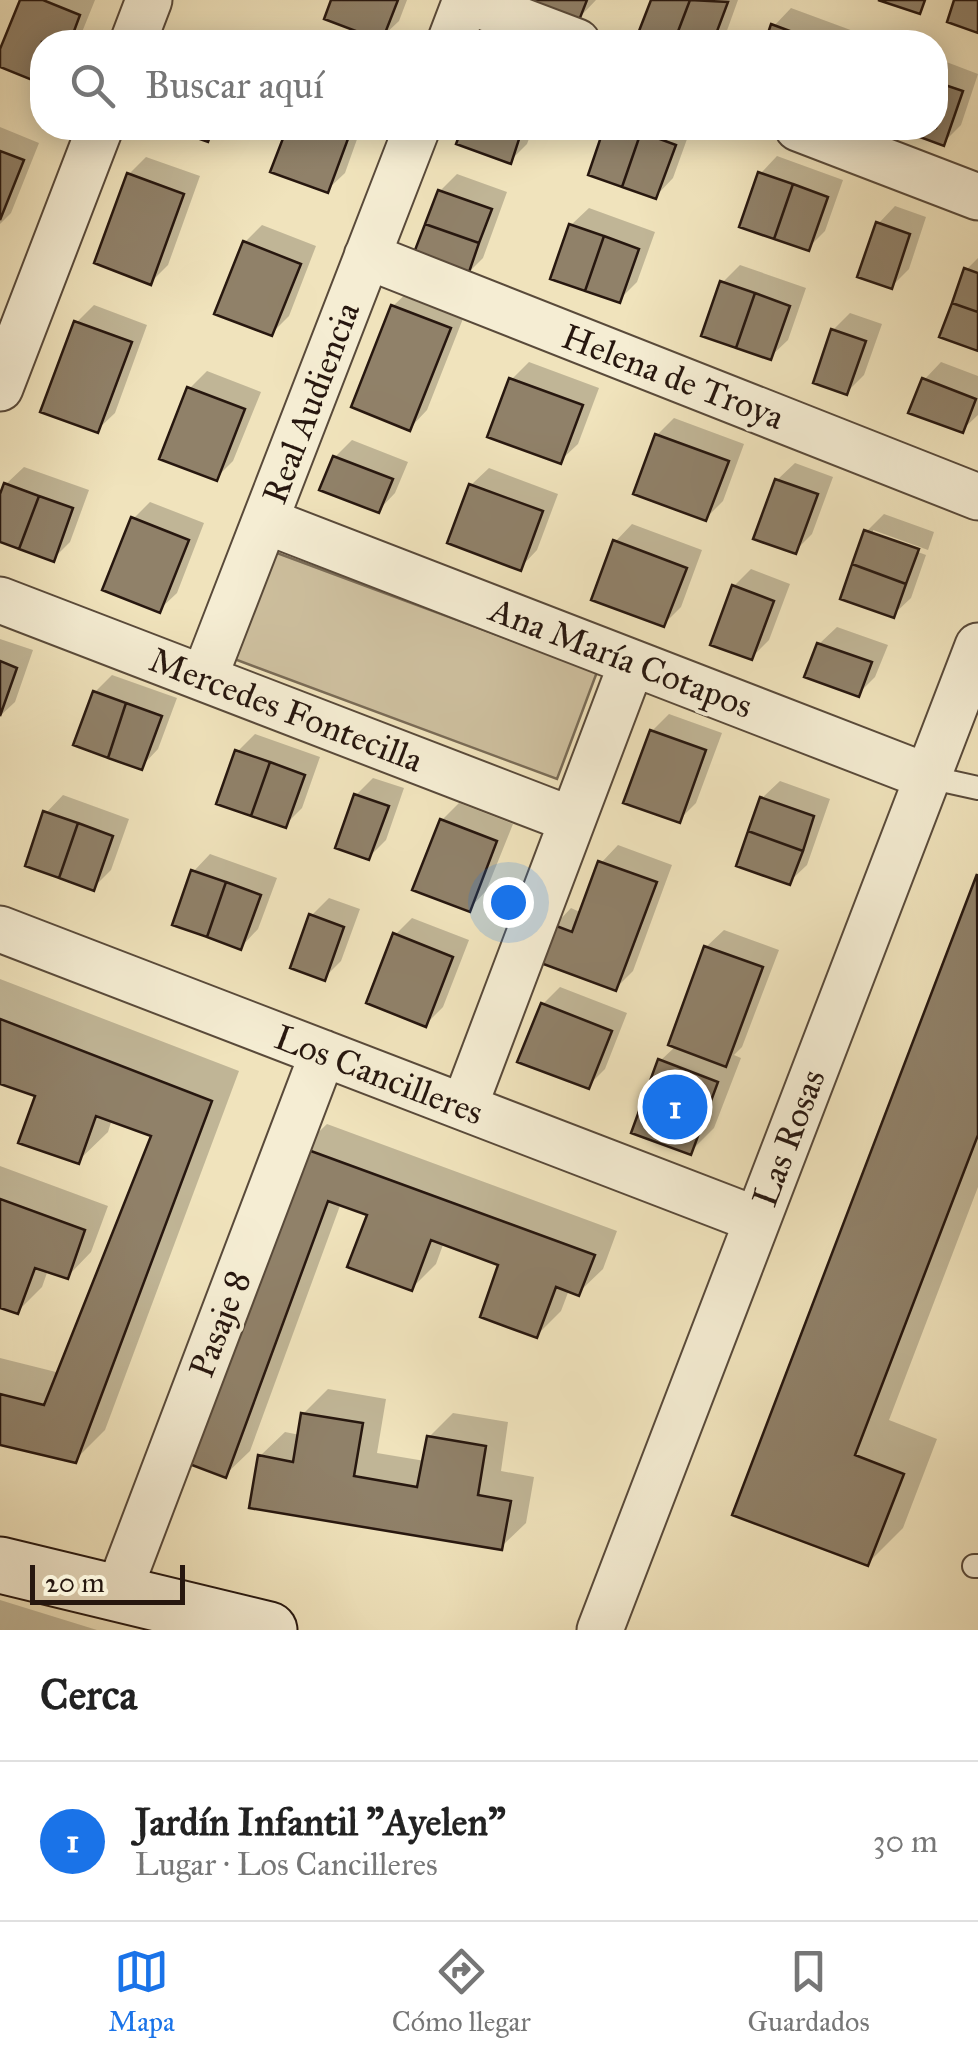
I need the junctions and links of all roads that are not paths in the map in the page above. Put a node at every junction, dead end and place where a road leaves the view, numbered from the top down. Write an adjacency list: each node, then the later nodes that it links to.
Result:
1 (149, 0): 3 (street)
2 (466, 0): 4 (street); 5 (street)
3 (138, 30)
4 (455, 30)
5 (545, 30)
6 (95, 140): 11 (street)
7 (412, 140): 10 (street, Real Audiencia)
8 (830, 140): 9 (street)
9 (978, 196)
10 (367, 256): 12 (street, Helena de Troya); 13 (street, Real Audiencia)
11 (0, 388)
12 (978, 497)
13 (266, 521): 16 (street, Ana María Cotapos); 17 (street, Real Audiencia)
14 (0, 600): 17 (street, Mercedes Fontecilla)
15 (978, 646): 18 (street, Las Rosas)
16 (632, 662): 18 (street, Ana María Cotapos); 20 (street)
17 (204, 678): 20 (street, Mercedes Fontecilla)
18 (928, 777): 19 (lane, Ana María Cotapos); 24 (street, Las Rosas)
19 (978, 788)
20 (572, 820): 23 (street)
21 (0, 929): 22 (street, Los Cancilleres)
22 (323, 1053): 23 (street, Los Cancilleres); 26 (street, Pasaje 8)
23 (464, 1107): 24 (street, Los Cancilleres)
24 (757, 1220): 28 (street, Las Rosas)
25 (0, 1565): 26 (street)
26 (117, 1595): 27 (street)
27 (269, 1630)
28 (600, 1630)

